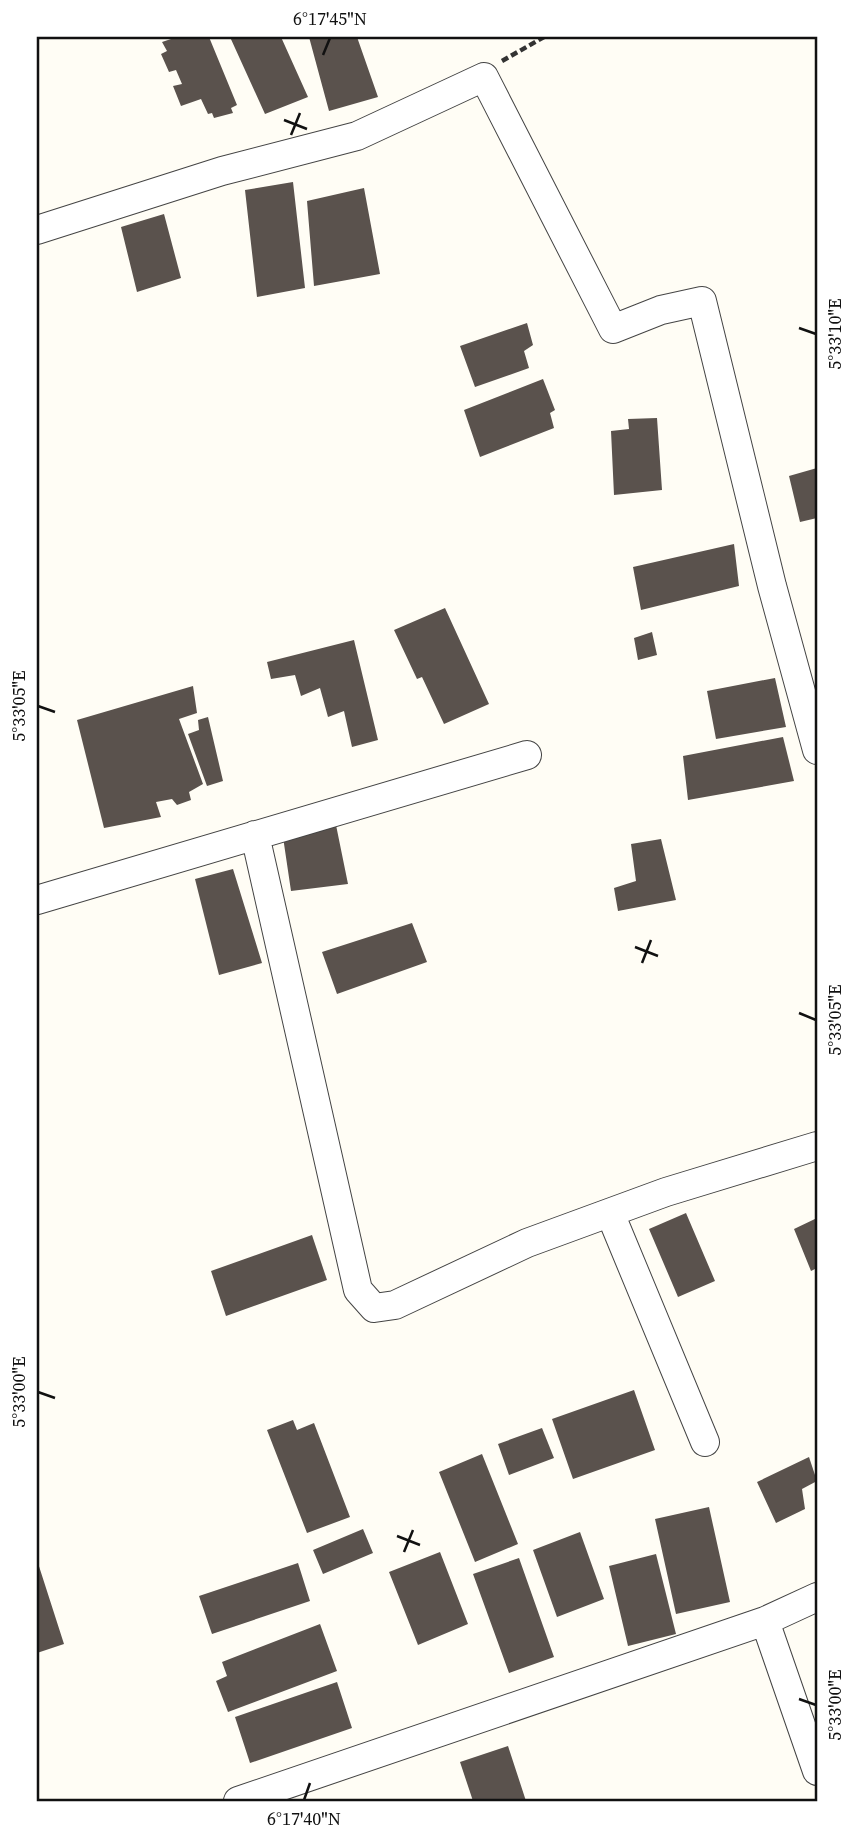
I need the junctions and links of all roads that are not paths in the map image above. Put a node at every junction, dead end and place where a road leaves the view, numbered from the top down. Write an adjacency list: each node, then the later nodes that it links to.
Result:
1 (37, 230): 2 (street)
2 (817, 750)
3 (527, 755): 4 (street)
4 (256, 835): 5 (street); 7 (street)
5 (37, 900)
6 (817, 1146): 7 (street)
7 (610, 1213): 8 (street)
8 (705, 1442)
9 (817, 1597): 10 (street)
10 (765, 1620): 11 (street); 12 (street)
11 (817, 1771)
12 (238, 1801)

